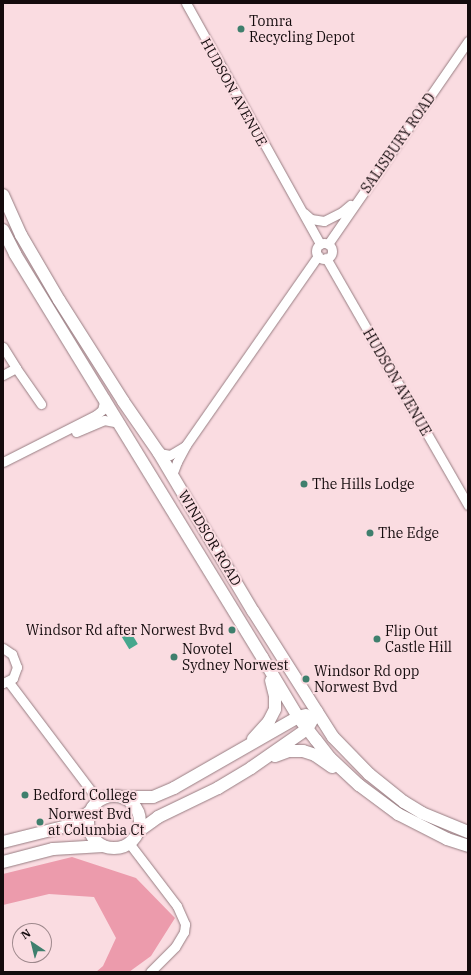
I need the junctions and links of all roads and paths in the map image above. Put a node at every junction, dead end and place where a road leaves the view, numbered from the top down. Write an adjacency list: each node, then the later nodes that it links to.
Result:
1 (186, 3): 5 (street, HUDSON AVENUE)
2 (468, 42): 3 (street, SALISBURY ROAD)
3 (362, 194): 5 (street); 7 (street, SALISBURY ROAD)
4 (3, 195): 17 (main road, WINDSOR ROAD)
5 (300, 209): 7 (street, HUDSON AVENUE)
6 (3, 230): 12 (main road, WINDSOR ROAD)
7 (324, 244): 8 (street); 8 (street)
8 (322, 257): 16 (street); 20 (street, HUDSON AVENUE)
9 (3, 347): 10 (street)
10 (16, 368): 11 (street); 13 (street)
11 (3, 375)
12 (105, 398): 14 (main road, WINDSOR ROAD); 15 (street)
13 (41, 404)
14 (120, 423): 15 (street); 22 (main road, WINDSOR ROAD)
15 (43, 443): 18 (street)
16 (186, 445): 17 (street); 19 (street)
17 (159, 453): 19 (main road, WINDSOR ROAD)
18 (5, 458)
19 (172, 475): 24 (main road, WINDSOR ROAD)
20 (468, 505)
21 (3, 648): 23 (street)
22 (262, 657): 25 (main road, WINDSOR ROAD); 27 (main road)
23 (6, 682): 31 (street)
24 (317, 712): 25 (main road); 26 (main road); 34 (main road, WINDSOR ROAD)
25 (298, 717): 26 (main road, WINDSOR ROAD); 27 (main road)
26 (307, 729): 28 (main road); 29 (main road, WINDSOR ROAD)
27 (241, 751): 30 (main road)
28 (251, 768): 29 (main road); 33 (main road)
29 (359, 785): 38 (main road, WINDSOR ROAD)
30 (123, 797): 31 (main road); 33 (main road)
31 (98, 800): 32 (main road)
32 (88, 813): 35 (main road); 37 (main road)
33 (139, 831): 36 (main road)
34 (468, 832)
35 (3, 842)
36 (129, 843): 37 (main road); 40 (street)
37 (103, 846): 39 (main road)
38 (468, 846)
39 (3, 862)
40 (150, 972)

